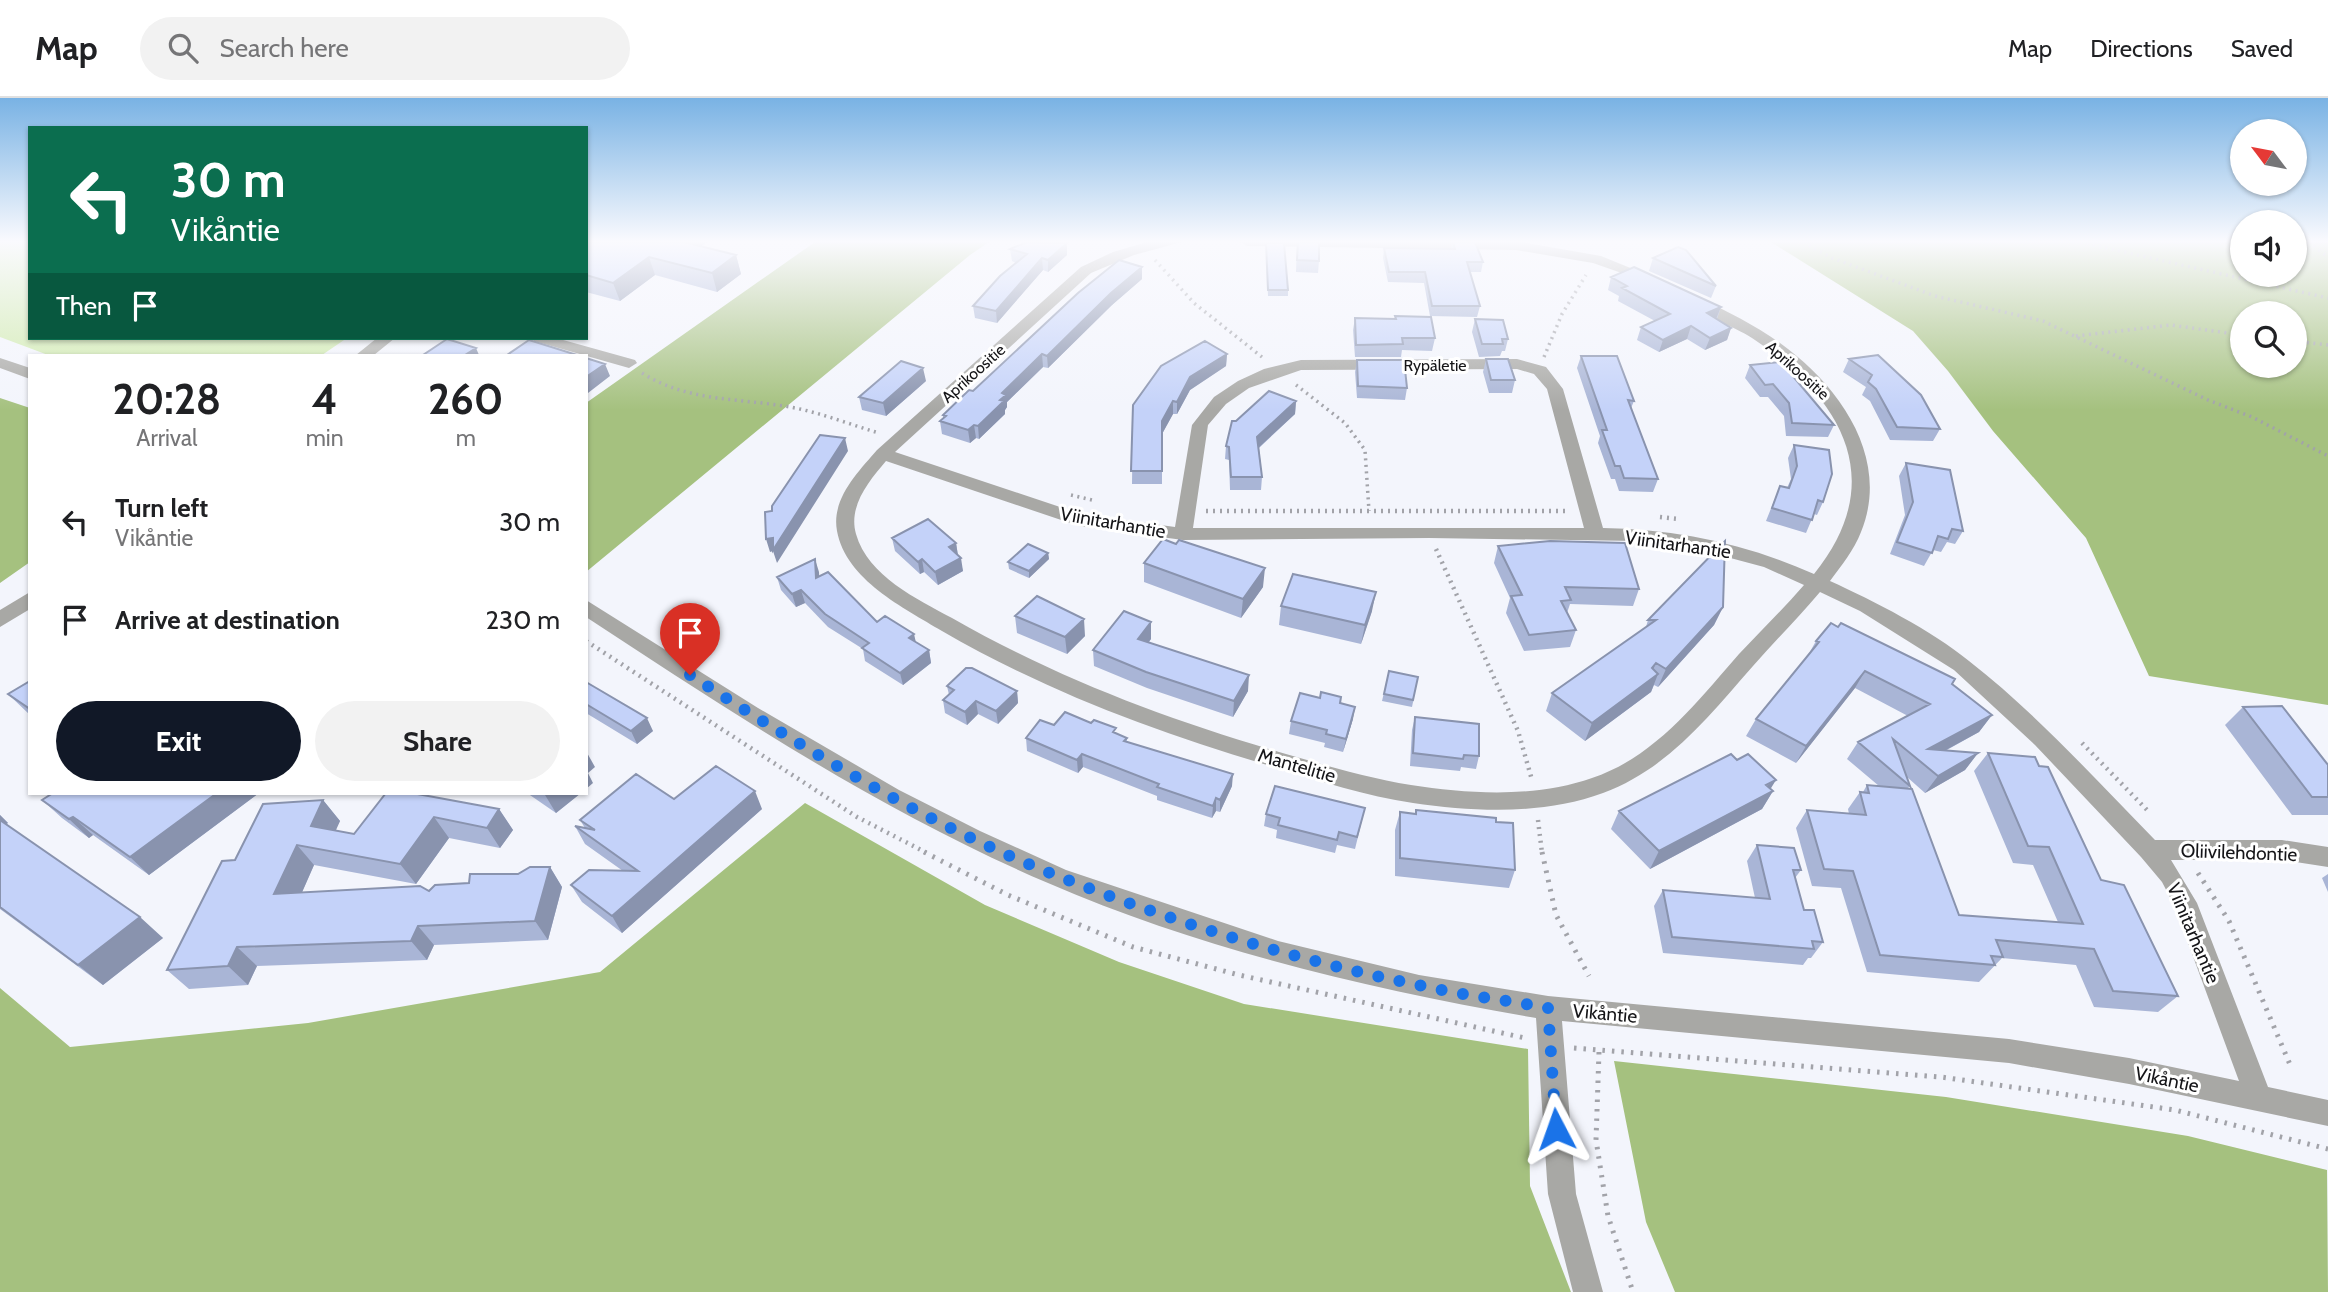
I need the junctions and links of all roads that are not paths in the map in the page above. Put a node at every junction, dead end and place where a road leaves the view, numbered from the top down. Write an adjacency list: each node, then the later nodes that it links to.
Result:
1 (1055, 298): 9 (street, Aprikoositie)
2 (1688, 298): 12 (street, Aprikoositie)
3 (384, 340): 5 (street)
4 (547, 340): 7 (street)
5 (365, 354)
6 (0, 363): 8 (street)
7 (629, 363)
8 (28, 373)
9 (891, 447): 10 (street, Viinitarhantie); 12 (street, Mantelitie)
10 (1183, 534): 11 (street, Viinitarhantie); 11 (street, Rypäletie)
11 (1595, 534): 12 (street, Viinitarhantie)
12 (1817, 581): 16 (street, Viinitarhantie)
13 (28, 600): 15 (street)
14 (588, 608): 18 (street, Vikåntie)
15 (0, 620)
16 (2149, 850): 17 (street, Oliivilehdontie); 19 (street, Viinitarhantie)
17 (2328, 857)
18 (1548, 1008): 19 (street, Vikåntie); 21 (street)
19 (2259, 1098): 20 (street, Vikåntie)
20 (2328, 1113)
21 (1588, 1292)

